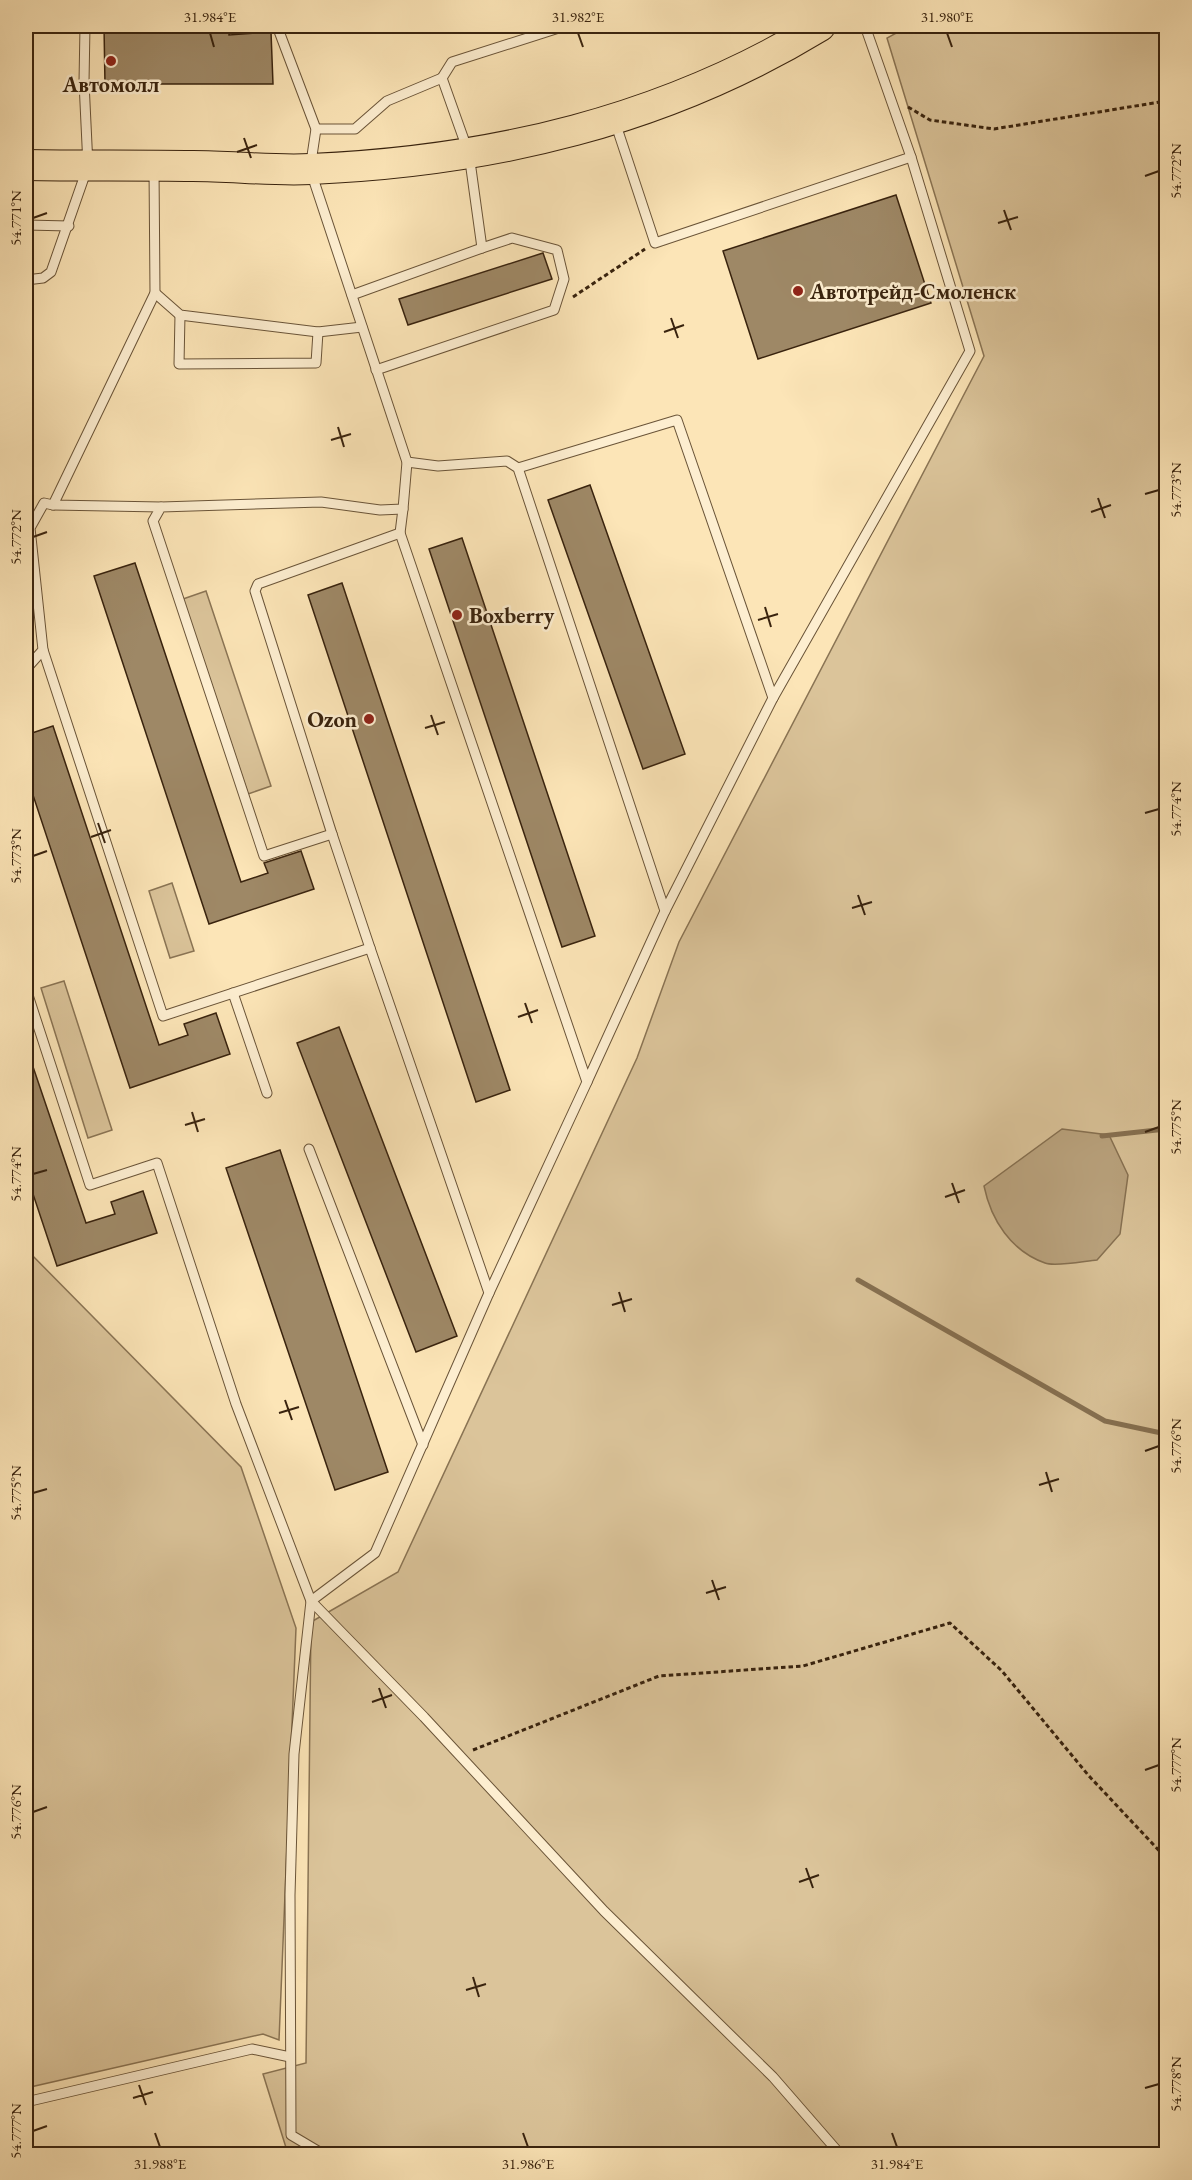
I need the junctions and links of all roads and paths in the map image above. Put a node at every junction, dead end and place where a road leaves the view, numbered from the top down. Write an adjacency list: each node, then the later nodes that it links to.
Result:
1 (85, 26): 14 (lane)
2 (277, 26): 10 (lane)
3 (565, 26): 6 (lane)
4 (865, 26): 7 (lane)
5 (809, 28): 9 (main road)
6 (442, 78): 10 (lane); 11 (lane)
7 (890, 98): 8 (path); 12 (lane)
8 (1167, 101)
9 (614, 120): 11 (main road); 19 (lane)
10 (316, 129): 16 (lane)
11 (469, 154): 16 (main road); 20 (lane)
12 (911, 157): 19 (lane); 37 (lane)
13 (26, 165): 14 (main road)
14 (88, 166): 15 (main road); 18 (lane)
15 (154, 166): 16 (main road); 22 (lane)
16 (310, 169): 23 (lane)
17 (26, 225): 18 (lane)
18 (69, 226): 21 (lane)
19 (654, 243): 24 (path)
20 (482, 248): 23 (lane); 24 (lane)
21 (26, 280)
22 (155, 293): 25 (lane); 31 (lane)
23 (352, 295): 26 (lane)
24 (554, 310): 28 (lane)
25 (180, 315): 27 (lane); 27 (lane)
26 (362, 327): 27 (lane); 28 (lane)
27 (318, 332)
28 (376, 370): 29 (lane)
29 (407, 462): 30 (lane); 33 (lane)
30 (518, 468): 37 (lane); 39 (lane)
31 (52, 505): 32 (lane); 35 (lane)
32 (161, 507): 33 (lane); 38 (lane)
33 (403, 509): 34 (lane)
34 (400, 533): 38 (lane); 43 (lane)
35 (42, 650): 36 (lane); 42 (lane)
36 (26, 669)
37 (773, 698): 39 (lane)
38 (332, 834): 40 (lane)
39 (665, 911): 43 (lane)
40 (370, 948): 42 (lane); 46 (lane)
41 (26, 988): 48 (lane)
42 (233, 993): 44 (lane)
43 (587, 1082): 46 (lane)
44 (267, 1093)
45 (309, 1149): 47 (lane)
46 (489, 1293): 47 (lane)
47 (423, 1445): 48 (lane)
48 (312, 1601): 49 (lane); 51 (lane)
49 (460, 1755): 50 (path); 54 (lane)
50 (1167, 1858)
51 (290, 2057): 52 (lane); 53 (lane)
52 (26, 2102)
53 (323, 2154)
54 (840, 2154)

